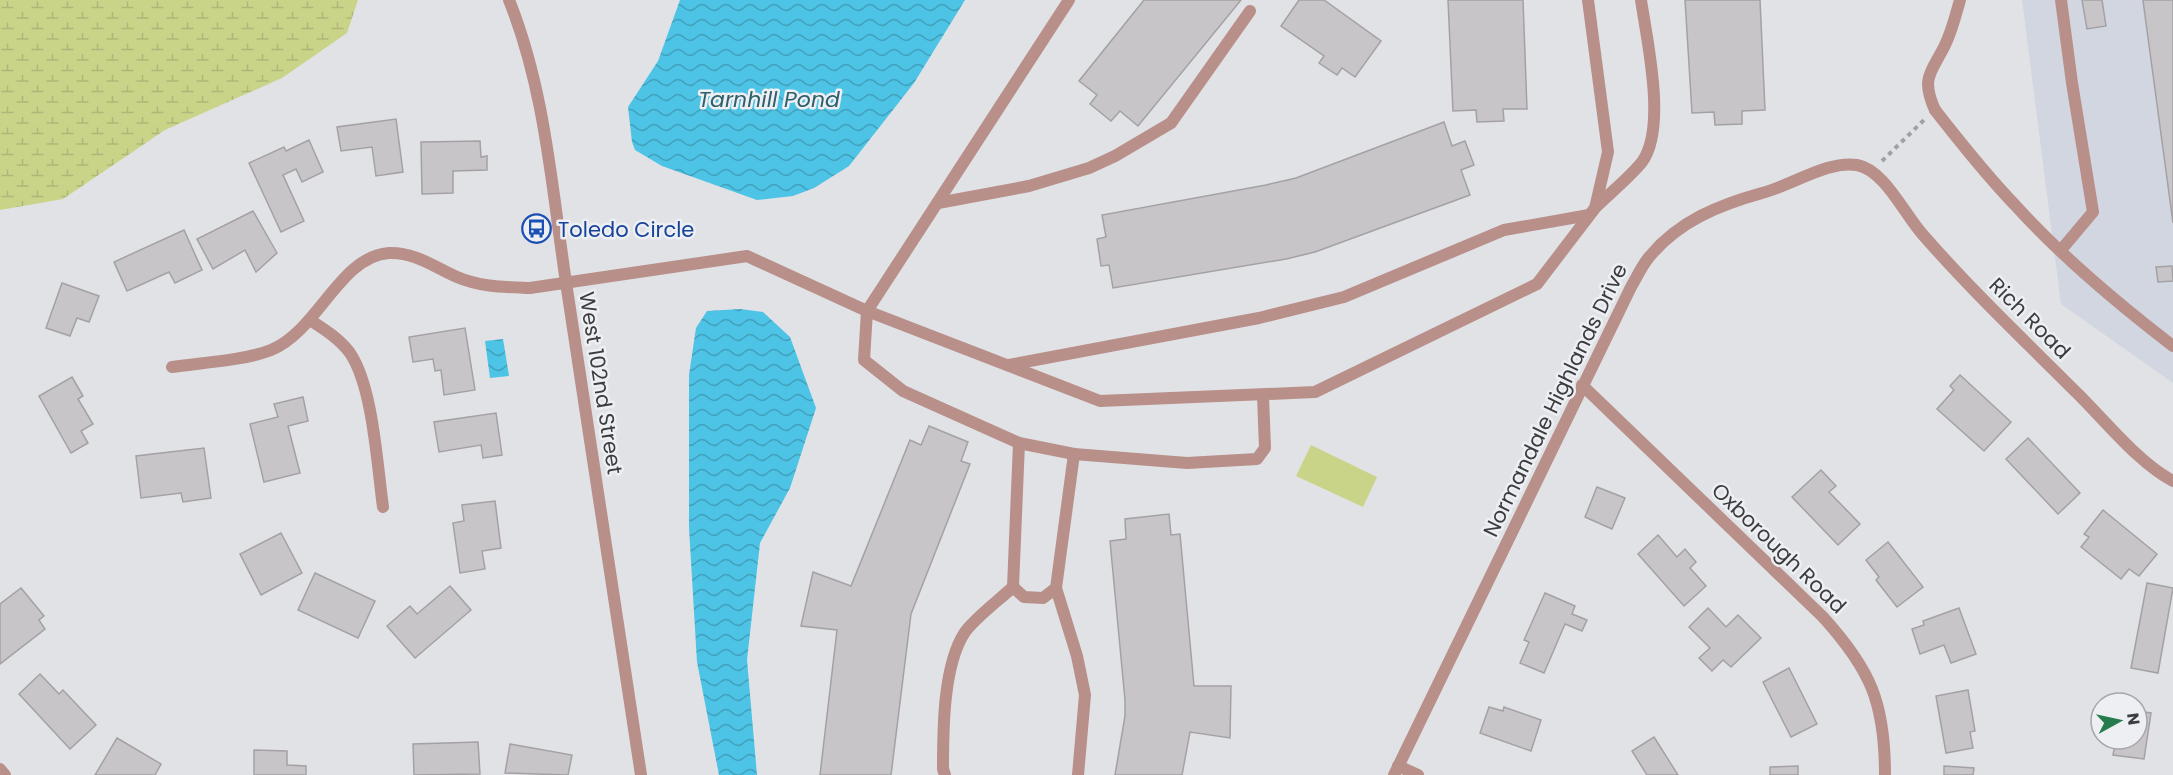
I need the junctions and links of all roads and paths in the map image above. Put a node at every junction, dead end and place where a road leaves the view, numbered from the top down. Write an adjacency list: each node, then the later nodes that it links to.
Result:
1 (509, 0): 13 (street, West 102nd Street)
2 (1070, 0): 10 (street)
3 (1588, 0): 11 (street)
4 (1641, 0): 11 (street)
5 (1960, 0): 8 (street)
6 (2061, 0): 12 (street)
7 (1250, 11): 10 (street)
8 (1935, 110): 9 (path); 12 (street)
9 (1873, 170): 19 (street, Normandale Highlands Drive); 23 (street, Rich Road)
10 (938, 203): 14 (street)
11 (1592, 212): 17 (street); 20 (street)
12 (2061, 250): 16 (street)
13 (566, 282): 14 (street); 15 (street); 30 (street, West 102nd Street)
14 (867, 311): 17 (street); 21 (street)
15 (310, 320): 18 (street); 24 (street)
16 (2173, 346)
17 (1008, 365): 20 (street)
18 (172, 367)
19 (1582, 385): 28 (street, Normandale Highlands Drive); 34 (street, Oxborough Road)
20 (1263, 396): 22 (street)
21 (1019, 443): 22 (street); 25 (street)
22 (1074, 454): 26 (street)
23 (2173, 481)
24 (383, 507)
25 (1013, 587): 26 (street); 31 (street)
26 (1056, 588): 32 (street)
27 (0, 769): 29 (street)
28 (1396, 770): 33 (street)
29 (5, 775)
30 (641, 775)
31 (945, 775)
32 (1078, 775)
33 (1418, 775)
34 (1885, 775)

